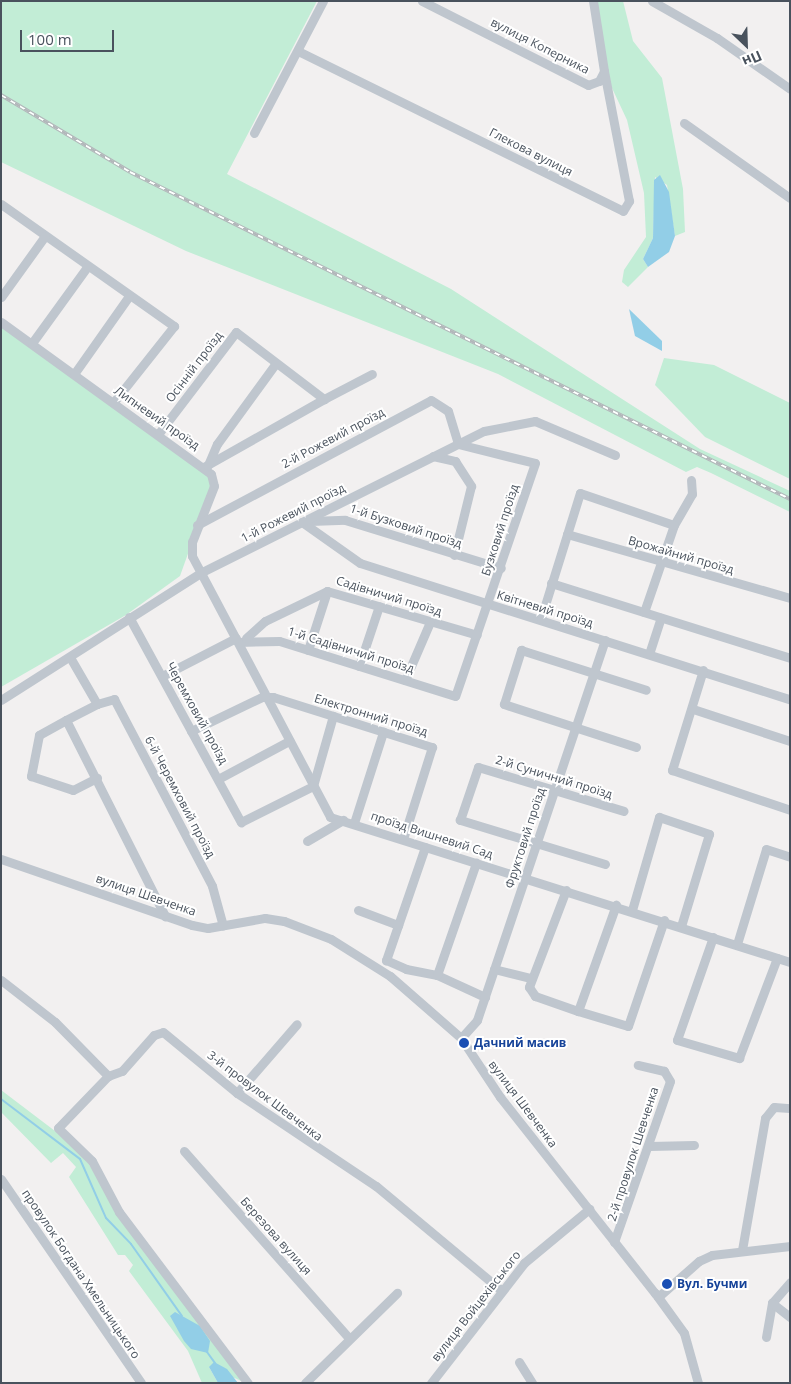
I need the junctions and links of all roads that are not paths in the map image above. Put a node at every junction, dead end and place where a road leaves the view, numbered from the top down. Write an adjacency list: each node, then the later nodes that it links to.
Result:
1 (323, 1): 5 (street)
2 (422, 1): 6 (street, вулиця Коперника)
3 (593, 1): 6 (street, вулиця Коперника)
4 (652, 1): 7 (street)
5 (298, 51): 6 (street, Глекова вулиця); 9 (street)
6 (604, 71)
7 (790, 89)
8 (684, 123): 10 (street)
9 (254, 133)
10 (790, 198)
11 (1, 204): 12 (street)
12 (45, 236): 13 (street); 15 (street)
13 (87, 267): 14 (street); 17 (street)
14 (129, 296): 19 (street); 22 (street)
15 (1, 297)
16 (1, 322): 17 (street, Липневий проїзд)
17 (32, 343): 19 (street, Липневий проїзд)
18 (276, 363): 21 (street, Осінній проїзд); 23 (street, Осінній проїзд); 27 (street)
19 (74, 374): 22 (street, Липневий проїзд)
20 (372, 374): 21 (street)
21 (324, 399): 27 (street)
22 (114, 402): 23 (street, Липневий проїзд)
23 (159, 433): 27 (street, Липневий проїзд)
24 (458, 444): 25 (street, 1-й Рожевий проїзд); 26 (street, 1-й Рожевий проїзд); 30 (street, 2-й Рожевий проїзд); 35 (street, Бузковий проїзд)
25 (615, 455)
26 (433, 456): 29 (street, 1-й Рожевий проїзд); 33 (street)
27 (206, 466): 30 (street, Липневий проїзд)
28 (691, 480): 31 (street)
29 (302, 522): 33 (street, 1-й Бузковий проїзд); 36 (street, 1-й Рожевий проїзд); 40 (street, Квітневий проїзд)
30 (197, 525): 36 (street, Липневий проїзд)
31 (674, 525): 32 (street); 34 (street)
32 (567, 534): 34 (street, Врожайний проїзд); 37 (street)
33 (454, 555): 35 (street, 1-й Бузковий проїзд)
34 (661, 563): 39 (street, Врожайний проїзд); 42 (street)
35 (501, 568): 40 (street, Бузковий проїзд)
36 (202, 572): 43 (street, 1-й Рожевий проїзд); 48 (street, проїзд Вишневий Сад)
37 (551, 583): 42 (street); 44 (street)
38 (327, 591): 41 (street, Садівничий проїзд); 48 (street, Садівничий проїзд); 50 (street)
39 (790, 598)
40 (489, 605): 44 (street, Квітневий проїзд); 47 (street, Бузковий проїзд)
41 (379, 606): 46 (street, Садівничий проїзд); 54 (street)
42 (644, 612): 45 (street)
43 (129, 617): 53 (street, 1-й Рожевий проїзд); 57 (street, Черемховий проїзд)
44 (541, 618): 49 (street, Квітневий проїзд)
45 (661, 618): 51 (street); 52 (street)
46 (430, 622): 47 (street, Садівничий проїзд); 58 (street)
47 (477, 635): 60 (street, Бузковий проїзд)
48 (240, 639): 50 (street, 1-й Садівничий проїзд); 57 (street, Садівничий проїзд); 61 (street, проїзд Вишневий Сад)
49 (605, 640): 51 (street, Квітневий проїзд); 56 (street, Фруктовий проїзд)
50 (308, 650): 54 (street, 1-й Садівничий проїзд)
51 (649, 654): 55 (street, Квітневий проїзд)
52 (790, 658)
53 (71, 659): 63 (street, 1-й Рожевий проїзд); 64 (street)
54 (359, 666): 58 (street, 1-й Садівничий проїзд)
55 (703, 670): 62 (street, Квітневий проїзд); 65 (street)
56 (591, 672): 59 (street); 68 (street, Фруктовий проїзд); 68 (street)
57 (162, 676): 69 (street, Черемховий проїзд)
58 (405, 680): 60 (street, 1-й Садівничий проїзд)
59 (646, 690)
60 (456, 696)
61 (266, 697): 66 (street, Електронний проїзд); 69 (street); 71 (street, проїзд Вишневий Сад)
62 (790, 699)
63 (1, 700)
64 (97, 704): 67 (street); 98 (street, 6-й Черемховий проїзд)
65 (693, 708): 72 (street); 78 (street)
66 (334, 716): 70 (street, Електронний проїзд); 76 (street)
67 (66, 720): 74 (street); 74 (street)
68 (573, 728): 73 (street); 77 (street, Фруктовий проїзд)
69 (191, 731): 75 (street, Черемховий проїзд)
70 (383, 732): 81 (street); 82 (street, Електронний проїзд)
71 (289, 741): 75 (street); 76 (street, проїзд Вишневий Сад)
72 (790, 741)
73 (636, 747)
74 (97, 778): 95 (street)
75 (218, 779): 76 (street, Черемховий проїзд)
76 (313, 786): 80 (street, проїзд Вишневий Сад)
77 (553, 791): 79 (street, 2-й Суничний проїзд); 84 (street, Фруктовий проїзд); 84 (street, 2-й Суничний проїзд)
78 (790, 810)
79 (624, 811)
80 (343, 820): 81 (street, проїзд Вишневий Сад); 83 (street)
81 (354, 823): 82 (street, проїзд Вишневий Сад)
82 (403, 840): 85 (street, проїзд Вишневий Сад)
83 (307, 841)
84 (536, 843): 89 (street); 90 (street, Фруктовий проїзд)
85 (425, 847): 88 (street, проїзд Вишневий Сад); 97 (street)
86 (790, 857): 101 (street)
87 (1, 859): 95 (street, вулиця Шевченка)
88 (476, 863): 90 (street, проїзд Вишневий Сад); 105 (street)
89 (605, 864)
90 (525, 878): 91 (street, проїзд Вишневий Сад); 104 (street, Фруктовий проїзд)
91 (566, 890): 92 (street, проїзд Вишневий Сад); 106 (street)
92 (616, 905): 94 (street, проїзд Вишневий Сад); 109 (street)
93 (358, 910): 97 (street)
94 (632, 910): 96 (street, проїзд Вишневий Сад); 99 (street)
95 (165, 916): 98 (street, вулиця Шевченка)
96 (664, 920): 99 (street, проїзд Вишневий Сад); 109 (street)
97 (398, 925): 105 (street)
98 (223, 926): 111 (street, вулиця Шевченка)
99 (681, 926): 100 (street, проїзд Вишневий Сад)
100 (713, 936): 101 (street, проїзд Вишневий Сад); 102 (street)
101 (736, 944): 102 (street, проїзд Вишневий Сад)
102 (777, 958): 103 (street, проїзд Вишневий Сад)
103 (790, 962)
104 (494, 969): 106 (street); 108 (street, Фруктовий проїзд)
105 (438, 975): 108 (street)
106 (531, 978): 109 (street)
107 (1, 980): 113 (street)
108 (485, 997): 111 (street, Фруктовий проїзд)
109 (578, 1011)
110 (297, 1024): 114 (street)
111 (461, 1038): 120 (street, вулиця Шевченка)
112 (638, 1065): 117 (street, 2-й провулок Шевченка)
113 (108, 1076): 114 (street, 3-й провулок Шевченка); 134 (street)
114 (237, 1093): 125 (street, 3-й провулок Шевченка)
115 (790, 1108): 123 (street)
116 (694, 1145): 117 (street)
117 (650, 1146): 121 (street, 2-й провулок Шевченка)
118 (184, 1150): 131 (street, Березова вулиця)
119 (1, 1179): 133 (street, провулок Богдана Хмельницького)
120 (590, 1210): 121 (street, вулиця Шевченка); 125 (street, вулиця Войцехівського)
121 (614, 1242): 127 (street, вулиця Шевченка)
122 (790, 1246): 123 (street)
123 (742, 1250): 127 (street)
124 (790, 1282): 128 (street)
125 (502, 1291): 136 (street, вулиця Войцехівського)
126 (397, 1293): 131 (street)
127 (658, 1297): 138 (street, вулиця Шевченка)
128 (772, 1303): 129 (street); 130 (street)
129 (790, 1316)
130 (766, 1337)
131 (349, 1338): 135 (street)
132 (519, 1362): 137 (street)
133 (140, 1383)
134 (248, 1383)
135 (305, 1383)
136 (431, 1383)
137 (532, 1383)
138 (698, 1383)

